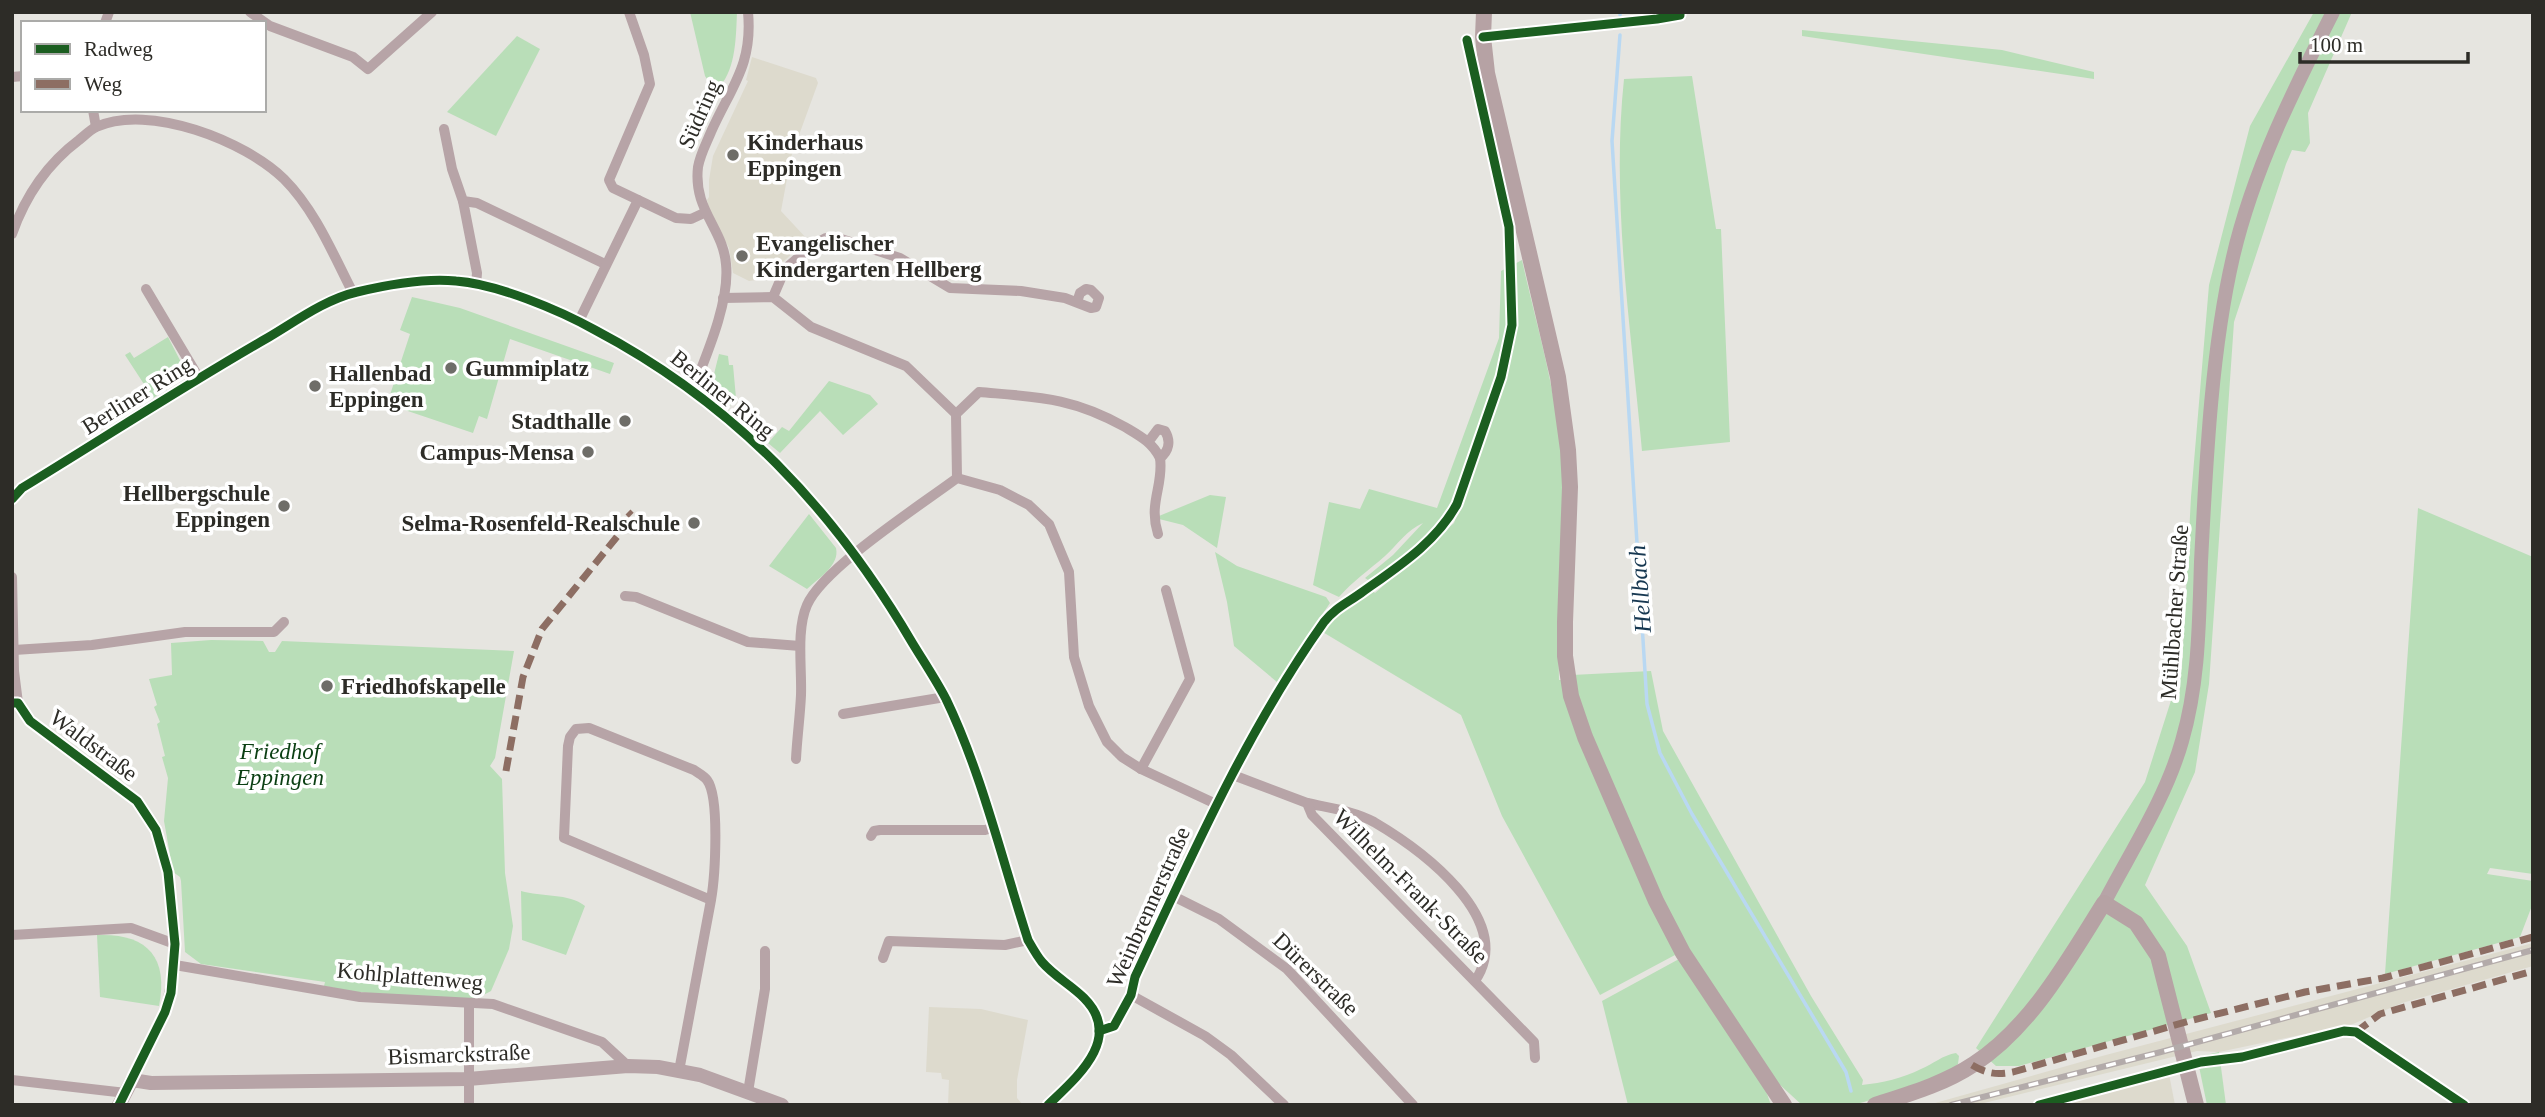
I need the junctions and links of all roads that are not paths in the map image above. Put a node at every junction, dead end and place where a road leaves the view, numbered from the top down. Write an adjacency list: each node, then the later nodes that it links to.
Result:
1 (432, 12): 6 (street)
2 (629, 12): 10 (street)
3 (748, 12): 12 (street, Südring)
4 (1484, 12): 74 (main road)
5 (2333, 12): 50 (street, Mühlbacher Straße)
6 (266, 23)
7 (93, 112): 8 (street)
8 (96, 127): 13 (street); 17 (street)
9 (444, 129): 11 (street)
10 (638, 200): 12 (street); 14 (street)
11 (463, 201): 14 (street); 15 (street)
12 (704, 213): 19 (street, Südring)
13 (12, 234)
14 (605, 264): 21 (street)
15 (476, 285): 17 (street, Berliner Ring); 21 (street, Berliner Ring)
16 (146, 289): 22 (street)
17 (353, 293): 22 (street, Berliner Ring)
18 (773, 297): 19 (street); 20 (street); 24 (street)
19 (723, 298): 23 (street, Südring)
20 (1077, 302)
21 (579, 321): 23 (street, Berliner Ring)
22 (199, 378): 28 (street, Berliner Ring)
23 (692, 392): 30 (street, Berliner Ring)
24 (956, 414): 25 (street); 27 (street)
25 (1149, 441): 26 (street); 26 (street)
26 (1160, 458): 29 (street)
27 (957, 478): 30 (street); 42 (street)
28 (12, 498)
29 (1158, 534)
30 (855, 554): 35 (street); 38 (street, Berliner Ring)
31 (12, 577): 36 (street)
32 (1166, 590): 42 (street)
33 (625, 596): 35 (street)
34 (284, 621): 36 (street)
35 (800, 646): 41 (street)
36 (13, 650): 37 (street)
37 (13, 672): 39 (street)
38 (945, 697): 40 (street); 46 (street, Berliner Ring)
39 (15, 703): 53 (street, Waldstraße)
40 (843, 714)
41 (796, 759)
42 (1141, 769): 45 (street)
43 (1233, 775): 44 (street, Wilhelm-Frank-Straße); 45 (street, Weinbrennerstraße)
44 (1307, 803): 57 (street, Wilhelm-Frank-Straße); 57 (street)
45 (1216, 804): 48 (street, Weinbrennerstraße)
46 (992, 828): 47 (street); 52 (street, Berliner Ring)
47 (871, 835)
48 (1173, 896): 58 (street, Weinbrennerstraße); 73 (street, Dürerstraße)
49 (711, 900): 49 (street); 64 (street)
50 (2104, 903): 75 (main road, Mühlbacher Straße); 77 (main road)
51 (12, 934): 53 (street)
52 (1028, 940): 55 (street); 60 (street, Berliner Ring)
53 (175, 944): 56 (street, Waldstraße)
54 (765, 951): 68 (street)
55 (883, 958)
56 (175, 965): 59 (street, Kohlplattenweg); 67 (street, Waldstraße)
57 (1475, 981): 61 (street, Wilhelm-Frank-Straße)
58 (1131, 995): 60 (street, Weinbrennerstraße); 72 (street)
59 (469, 1004): 62 (street, Kohlplattenweg); 65 (street)
60 (1099, 1031): 69 (street, Weinbrennerstraße)
61 (1535, 1058)
62 (628, 1066): 64 (street, Bismarckstraße); 65 (street, Bismarckstraße)
63 (2172, 1069): 76 (street)
64 (679, 1070): 68 (street, Bismarckstraße)
65 (468, 1079): 67 (street, Bismarckstraße); 70 (street)
66 (12, 1080): 67 (street)
67 (126, 1092)
68 (748, 1092): 71 (street, Bismarckstraße)
69 (1054, 1104)
70 (469, 1105)
71 (782, 1105)
72 (1284, 1105)
73 (1413, 1105)
74 (1784, 1105)
75 (1875, 1105)
76 (2039, 1105)
77 (2196, 1105)

